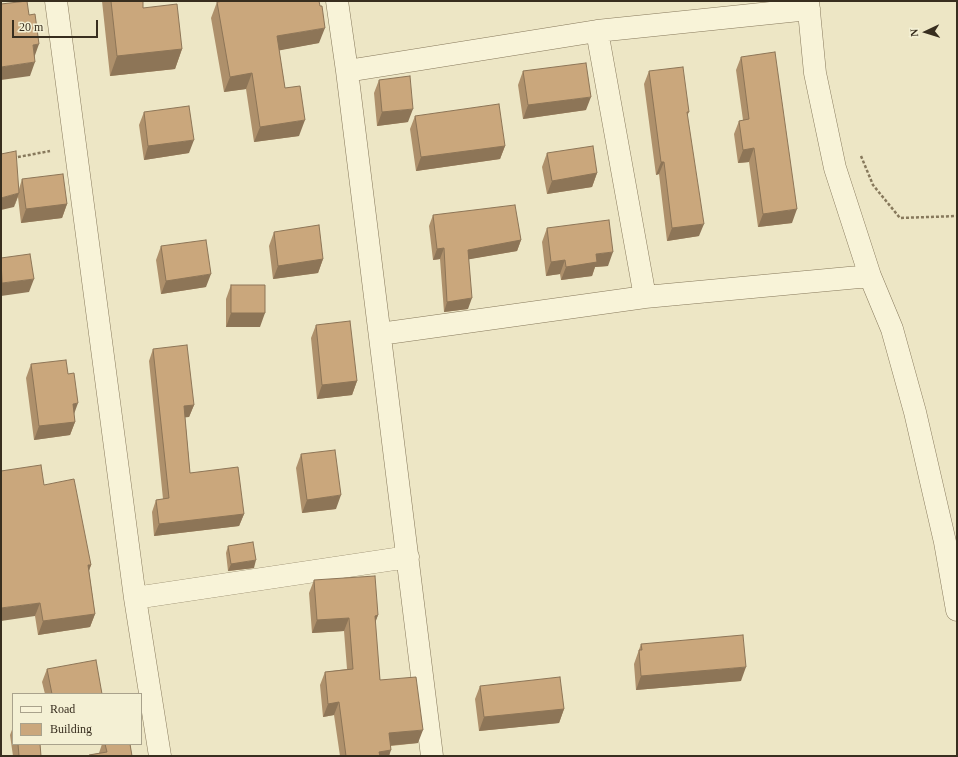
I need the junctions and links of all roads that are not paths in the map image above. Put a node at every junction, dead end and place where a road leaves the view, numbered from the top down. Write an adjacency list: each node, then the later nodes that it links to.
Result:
1 (56, 1): 10 (street)
2 (337, 1): 5 (street)
3 (809, 5): 4 (street); 6 (street)
4 (597, 31): 5 (street); 7 (street)
5 (348, 71): 8 (street)
6 (870, 276): 7 (street); 11 (street)
7 (645, 297): 8 (street)
8 (380, 334): 9 (street)
9 (408, 557): 10 (street); 13 (street)
10 (135, 598): 12 (street)
11 (957, 610)
12 (160, 756)
13 (432, 756)

